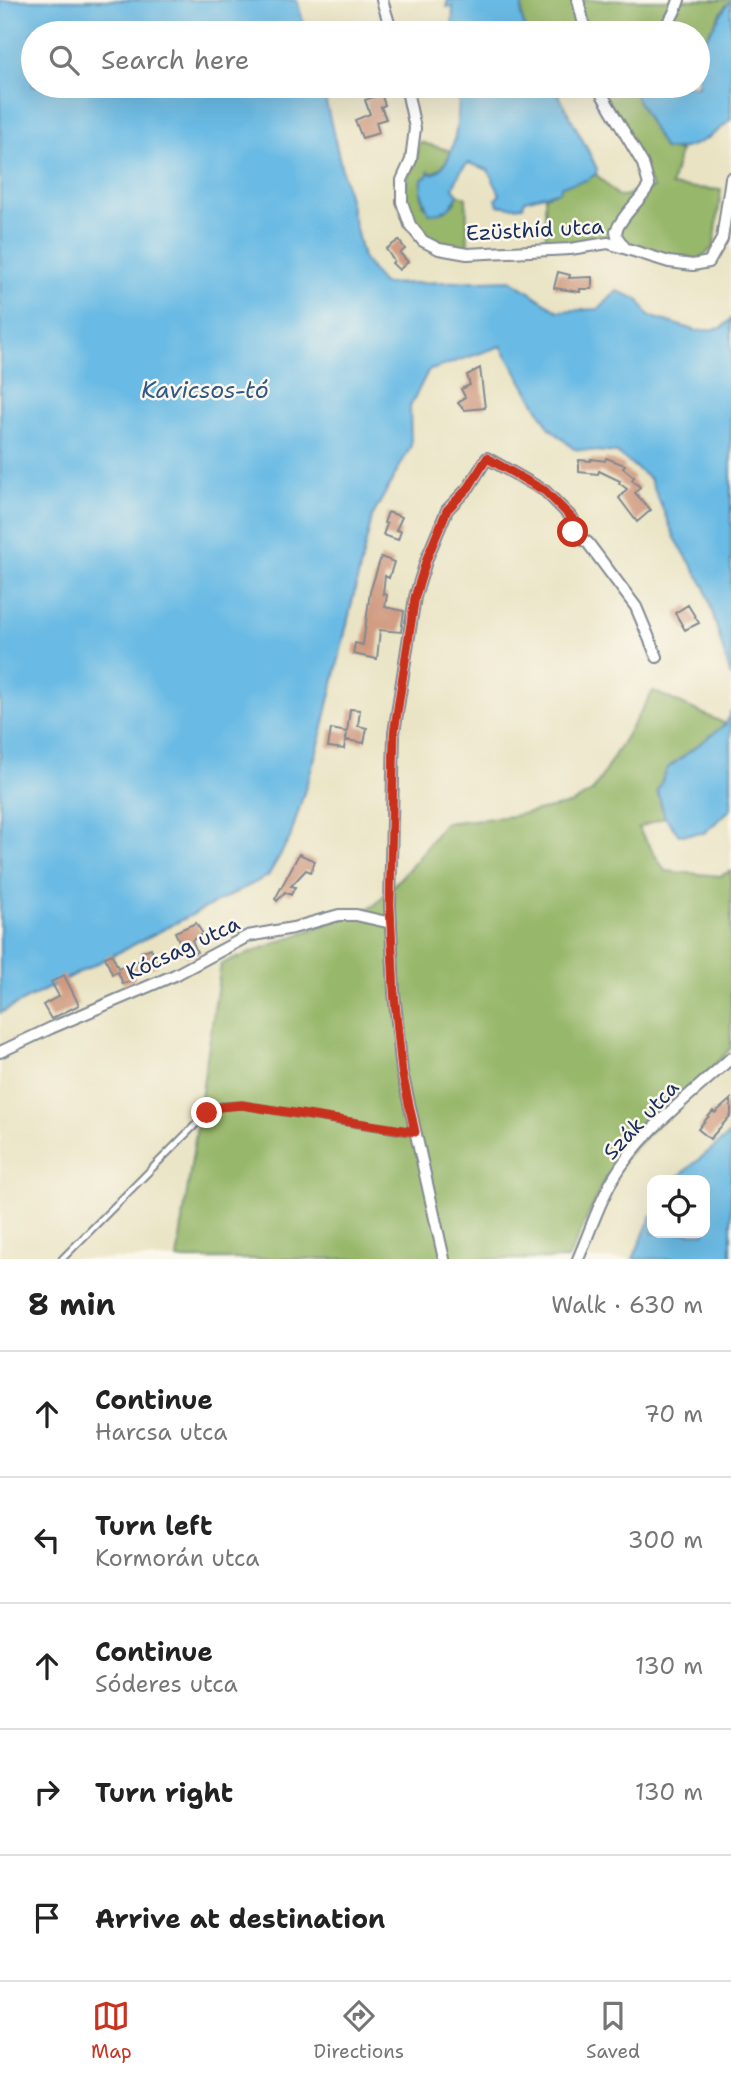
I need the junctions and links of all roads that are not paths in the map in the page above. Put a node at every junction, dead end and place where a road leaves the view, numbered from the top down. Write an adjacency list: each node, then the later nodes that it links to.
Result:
1 (382, 0): 4 (street)
2 (578, 0): 5 (street)
3 (679, 0): 6 (street)
4 (388, 21)
5 (583, 21)
6 (670, 21)
7 (409, 98): 10 (street, Ezüsthíd utca)
8 (604, 98): 10 (street, Ezüsthíd utca)
9 (731, 178): 10 (street)
10 (625, 248)
11 (657, 656): 12 (street)
12 (391, 923): 13 (street, Kócsag utca); 15 (street)
13 (0, 1052)
14 (731, 1058): 18 (street, Szák utca)
15 (415, 1132): 16 (lane); 17 (street)
16 (62, 1259)
17 (444, 1259)
18 (578, 1259)

